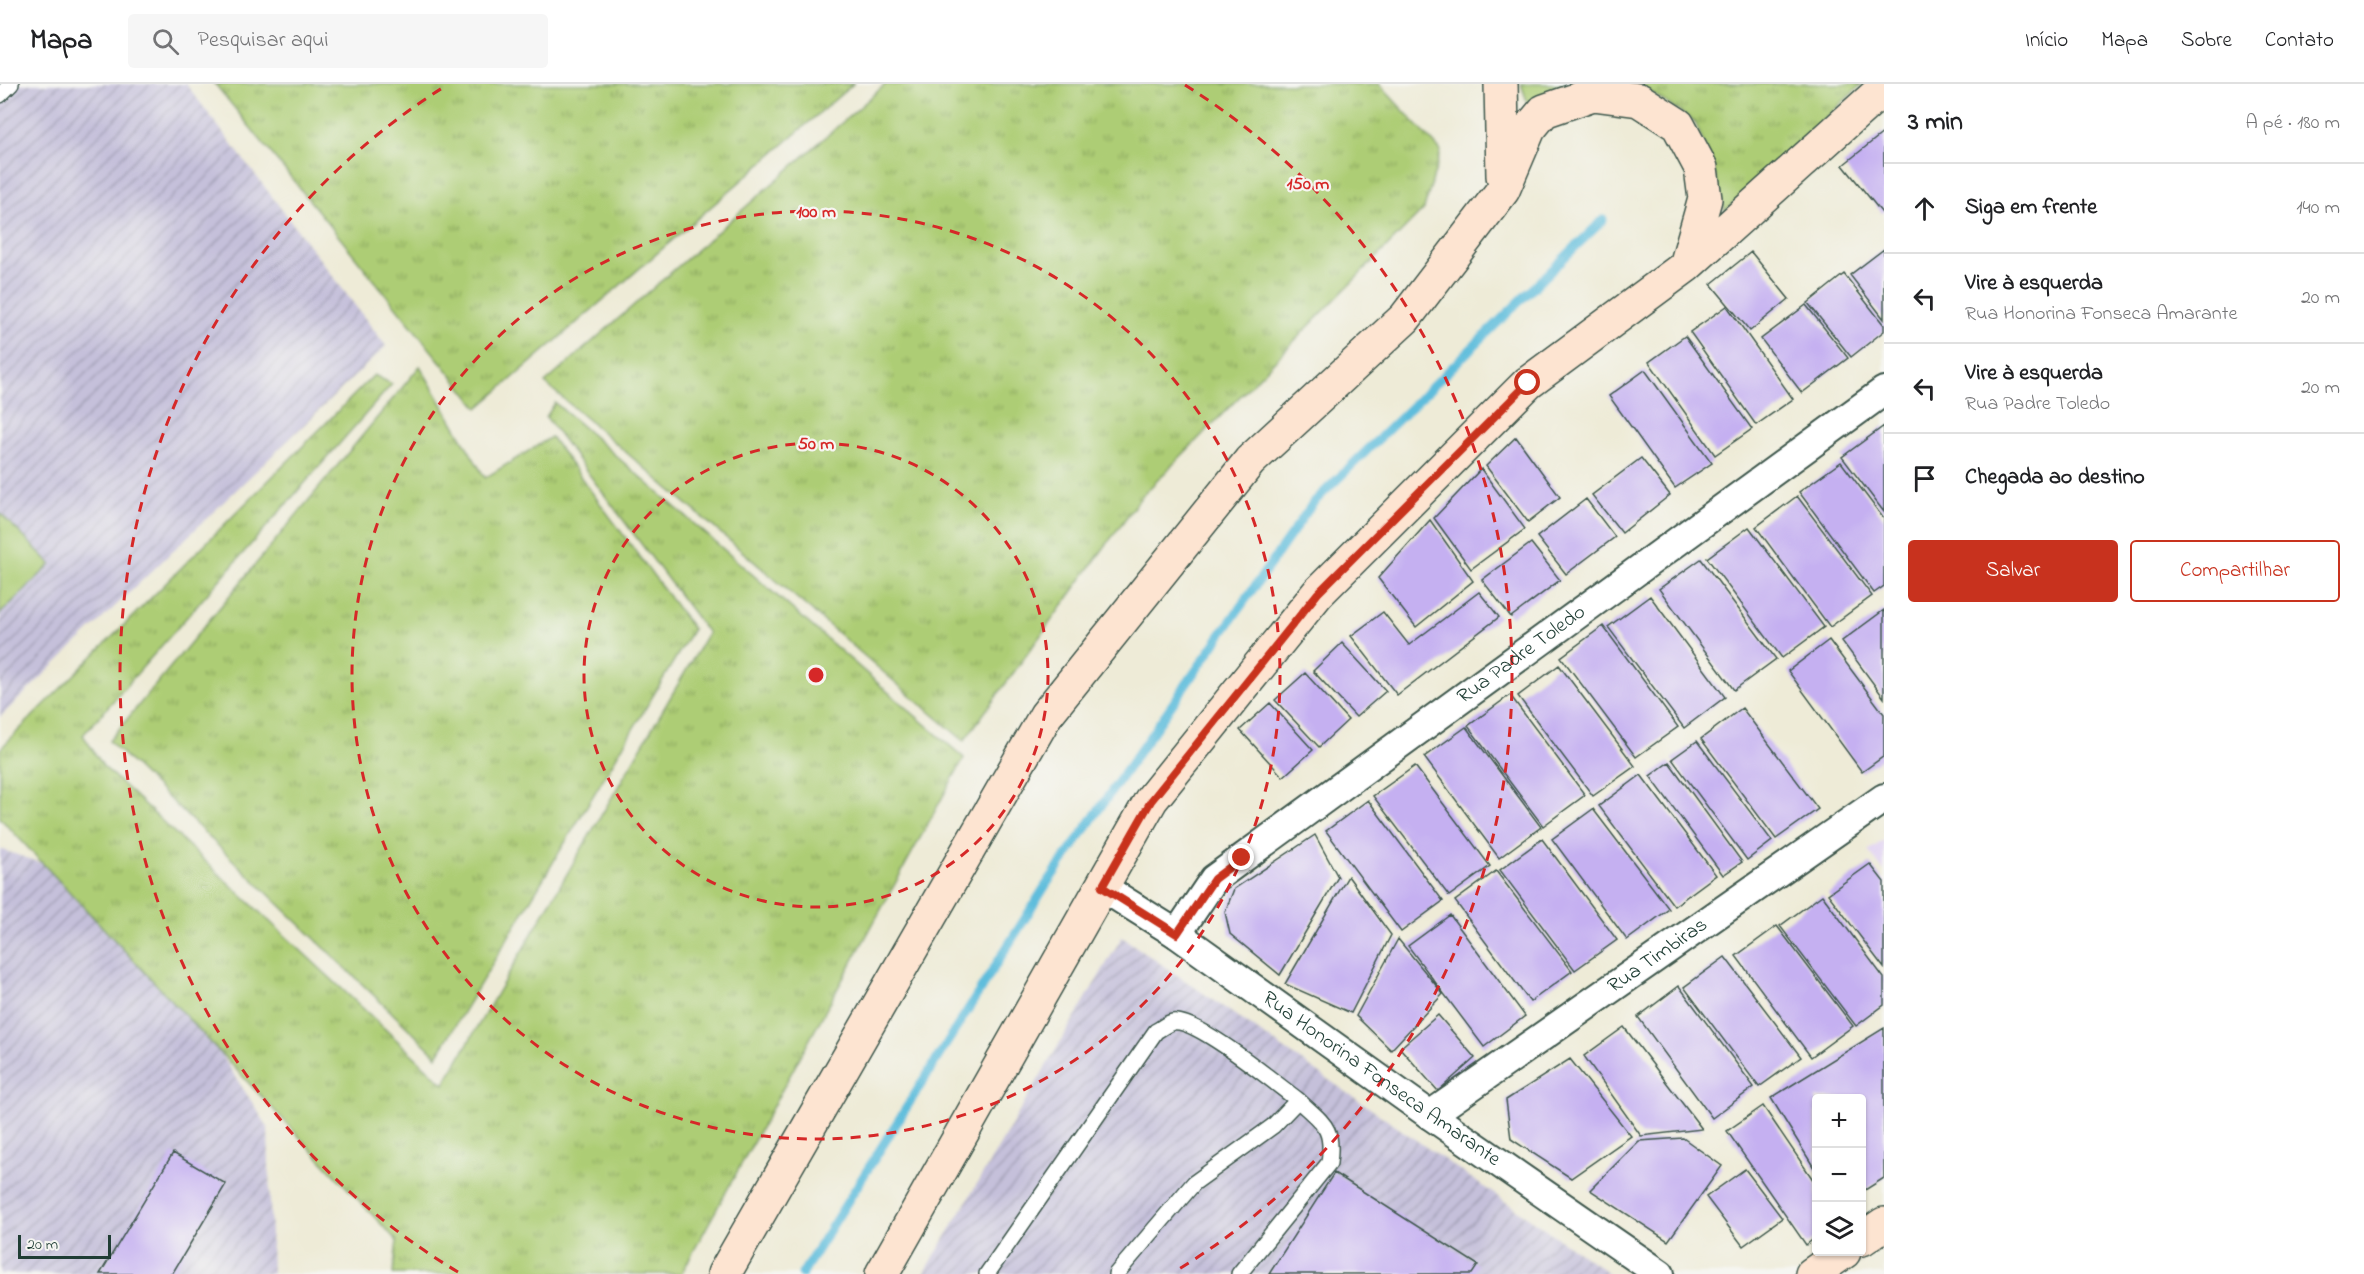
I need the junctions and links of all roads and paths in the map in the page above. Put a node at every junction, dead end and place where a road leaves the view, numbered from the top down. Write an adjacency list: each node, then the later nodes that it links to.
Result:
1 (11, 84): 4 (lane)
2 (1501, 84): 5 (main road)
3 (1884, 88): 6 (main road)
4 (0, 95)
5 (1503, 190): 6 (main road); 16 (main road)
6 (1686, 266): 9 (main road)
7 (1884, 391): 10 (street, Rua Padre Toledo)
8 (1884, 798): 12 (street, Rua Timbiras)
9 (1102, 887): 10 (street, Rua Honorina Fonseca Amarante); 17 (main road)
10 (1177, 934): 12 (street, Rua Honorina Fonseca Amarante)
11 (1298, 1100): 18 (lane); 19 (lane); 20 (lane)
12 (1430, 1115): 21 (street, Rua Honorina Fonseca Amarante)
13 (1884, 1224): 14 (main road)
14 (1866, 1236)
15 (1837, 1256): 22 (main road)
16 (724, 1274)
17 (882, 1274)
18 (987, 1274)
19 (1116, 1274)
20 (1239, 1274)
21 (1660, 1274)
22 (1812, 1274)

